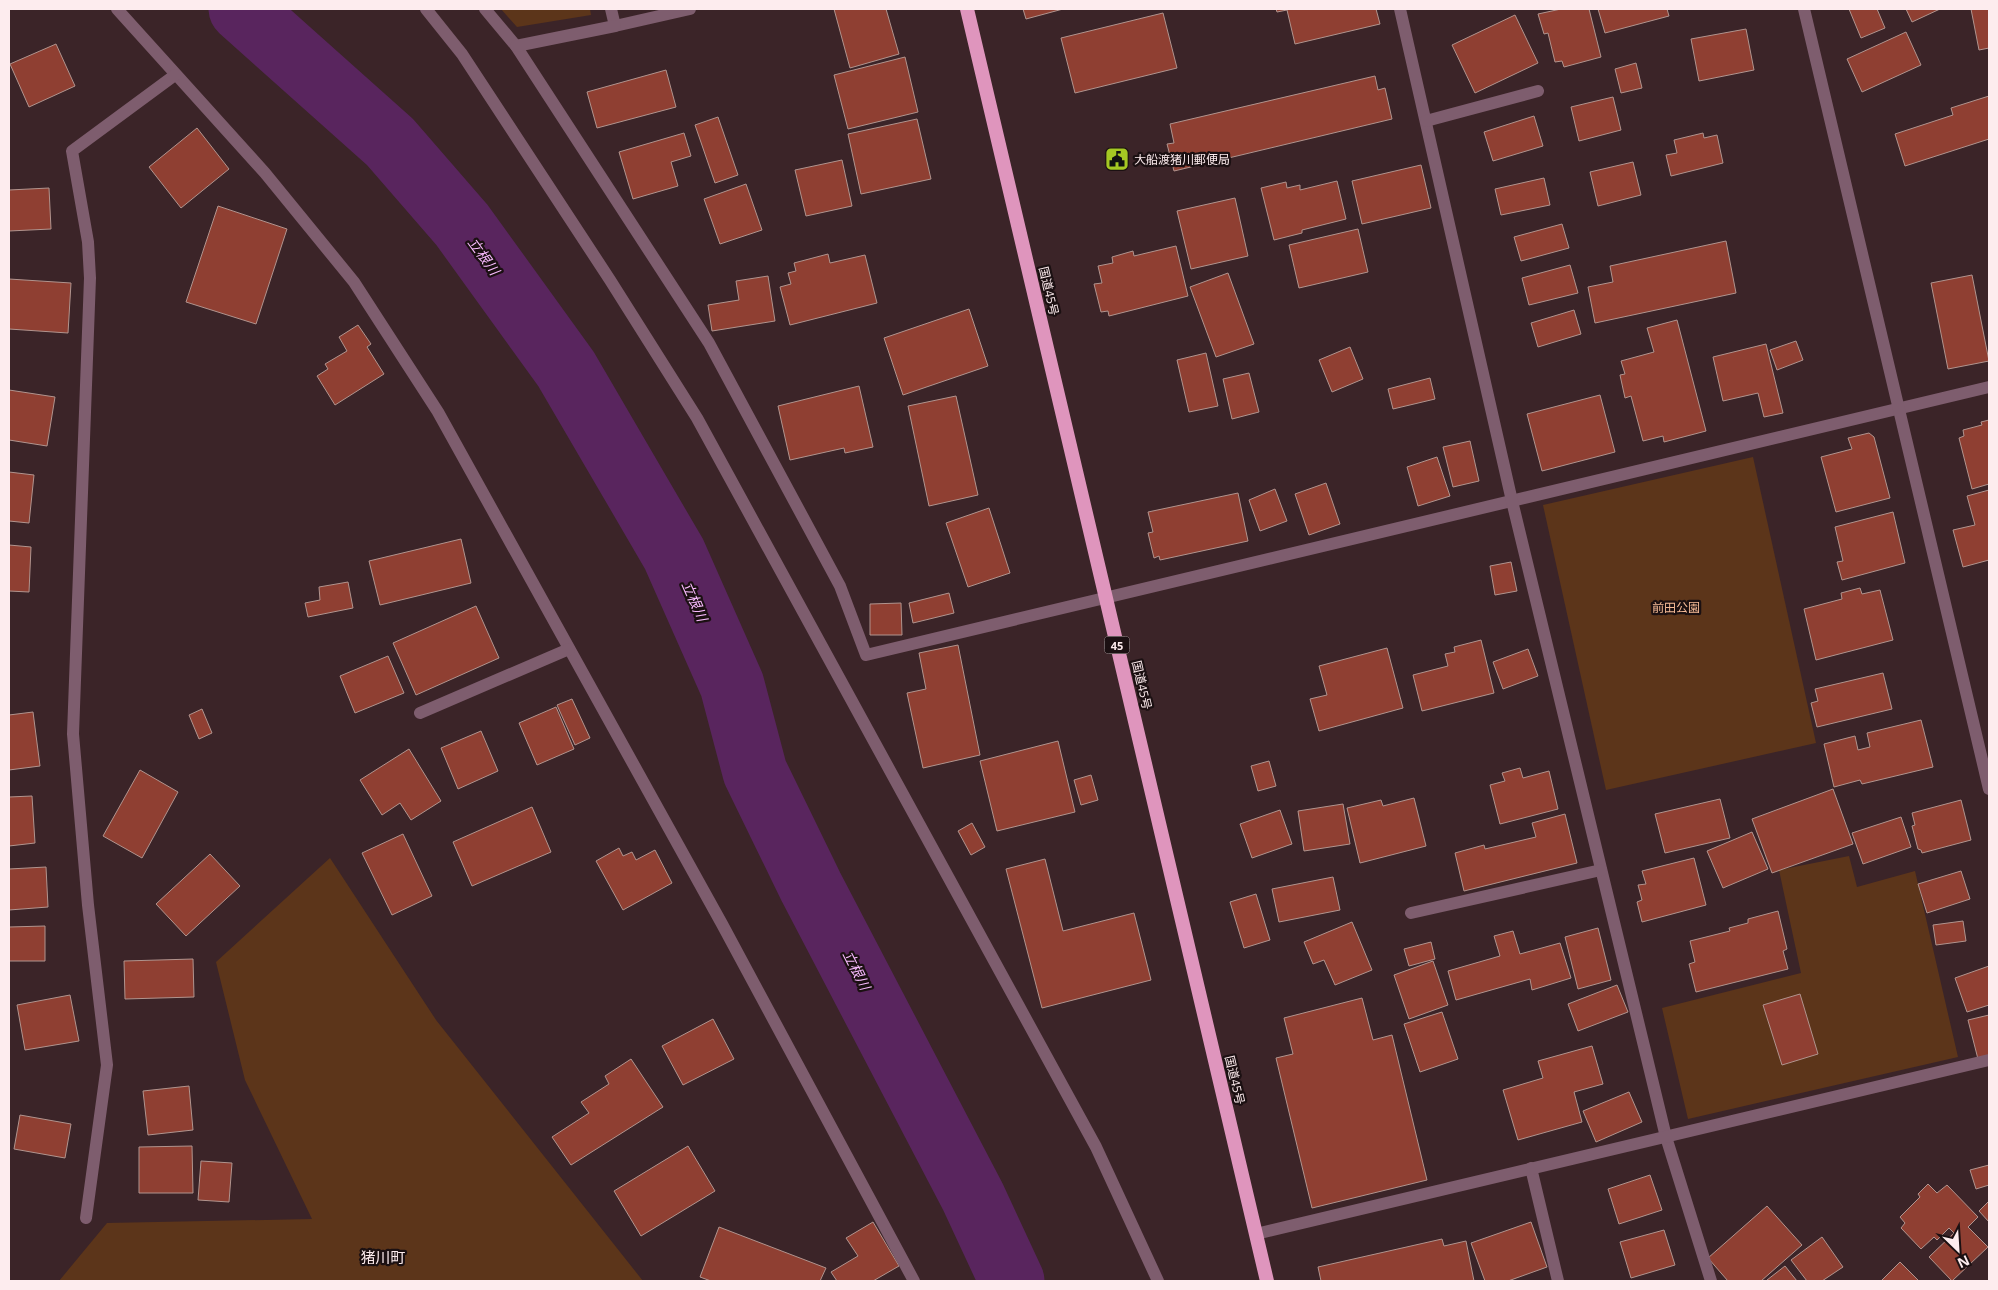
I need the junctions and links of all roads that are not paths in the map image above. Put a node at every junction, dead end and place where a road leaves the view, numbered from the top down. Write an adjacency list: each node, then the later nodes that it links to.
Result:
1 (117, 9): 11 (street)
2 (426, 9): 29 (street)
3 (485, 9): 10 (street)
4 (611, 9): 9 (street)
5 (690, 9): 9 (street)
6 (967, 9): 17 (highway, 国道45号 / 45)
7 (1400, 9): 13 (street)
8 (1804, 9): 15 (street)
9 (615, 26): 10 (street)
10 (516, 46): 17 (street)
11 (175, 75): 18 (street); 26 (street)
12 (1538, 91): 13 (street)
13 (1426, 121): 16 (street)
14 (1989, 387): 15 (street)
15 (1899, 408): 16 (street); 20 (street)
16 (1512, 501): 17 (street); 21 (street)
17 (1106, 597): 27 (highway, 国道45号 / 45)
18 (569, 649): 19 (street); 28 (street)
19 (420, 713)
20 (1989, 789)
21 (1601, 870): 22 (street); 24 (street)
22 (1412, 913)
23 (1989, 1060): 24 (street)
24 (1666, 1136): 25 (street); 32 (street)
25 (1531, 1168): 27 (street); 31 (street)
26 (86, 1218)
27 (1256, 1234): 30 (highway, 国道45号 / 45)
28 (914, 1281)
29 (1158, 1281)
30 (1267, 1281)
31 (1558, 1281)
32 (1711, 1281)

